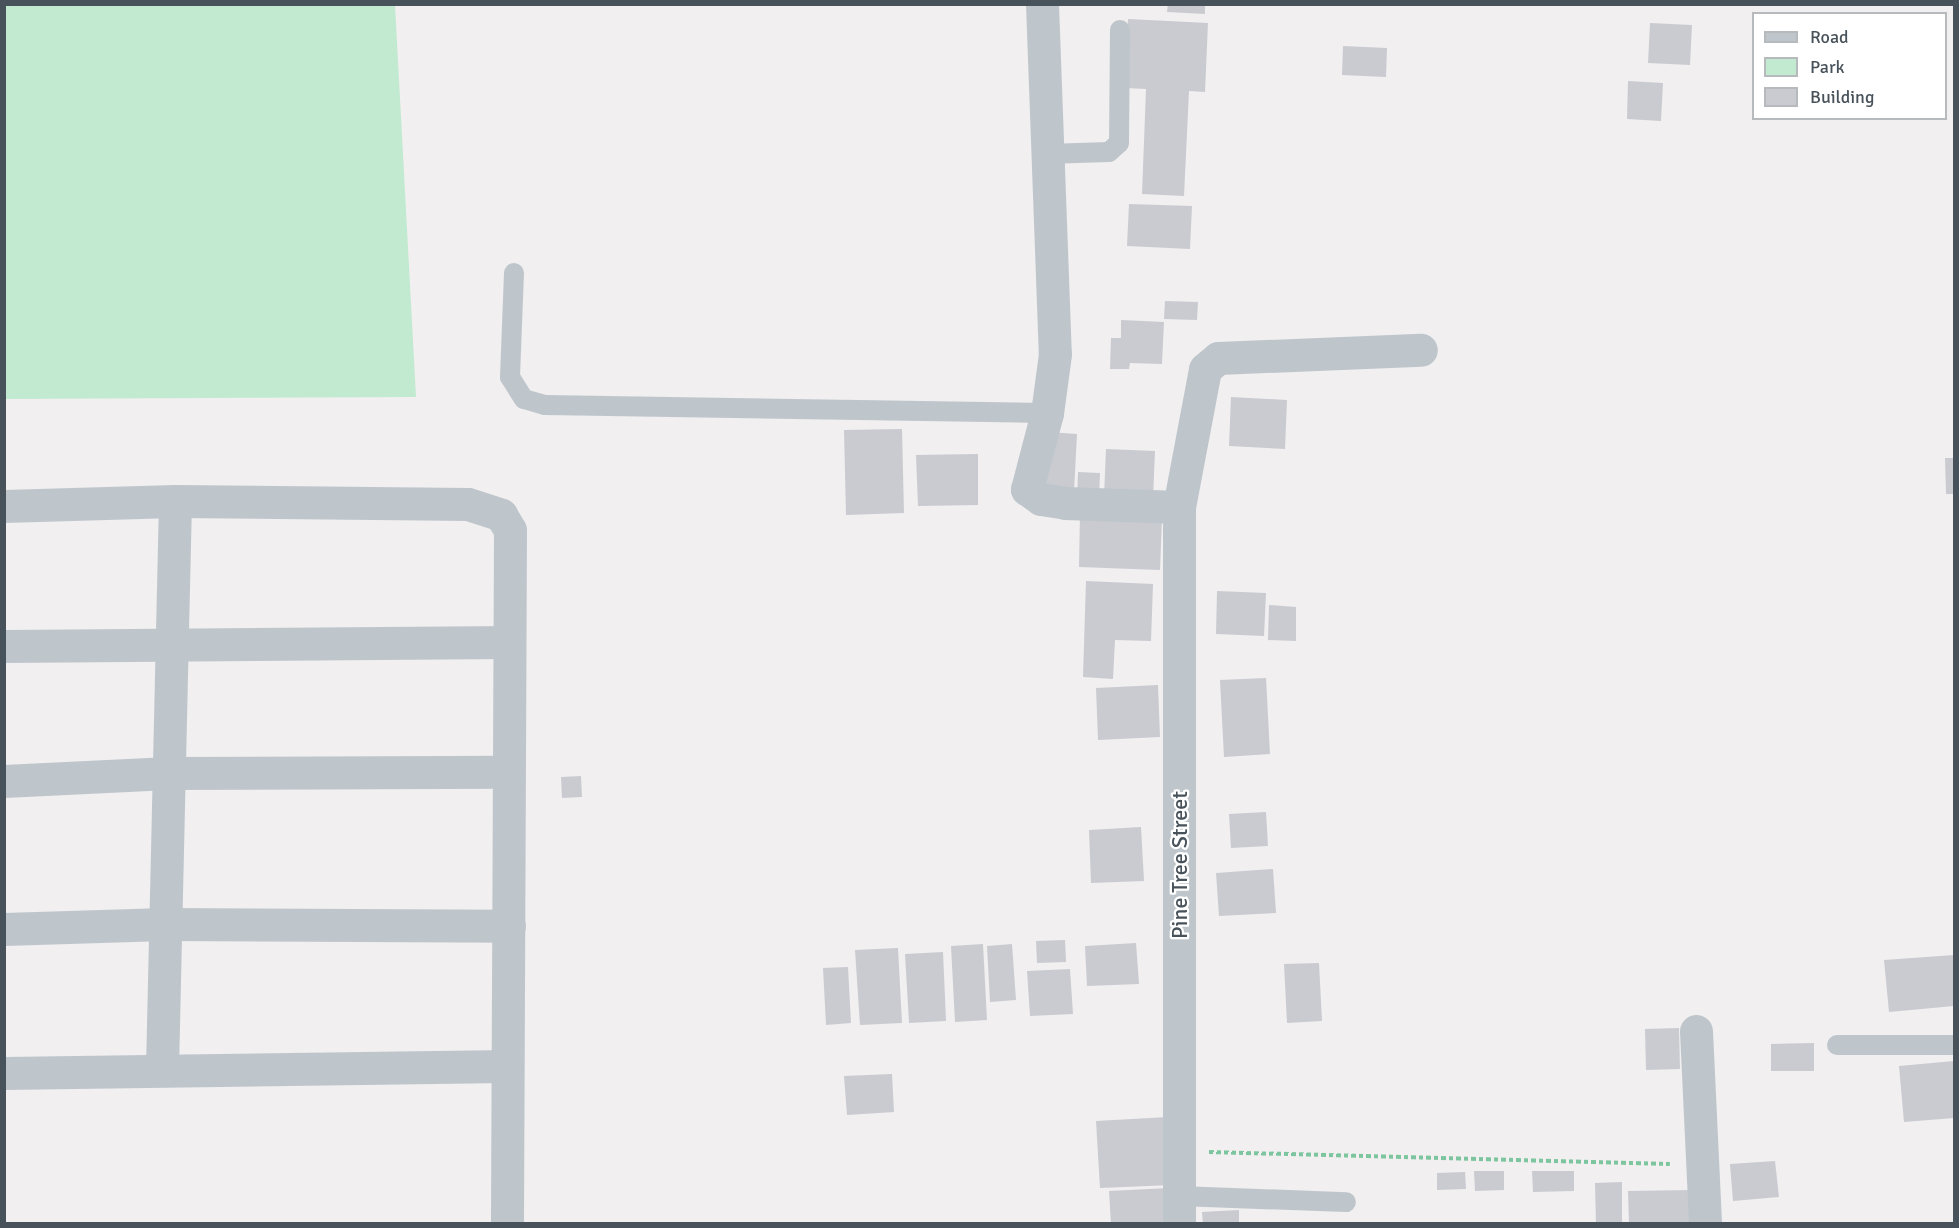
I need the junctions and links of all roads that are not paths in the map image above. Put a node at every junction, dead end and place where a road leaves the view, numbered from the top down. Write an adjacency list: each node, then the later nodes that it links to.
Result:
1 (1042, 4): 3 (street)
2 (1120, 30): 3 (lane)
3 (1046, 154): 6 (street)
4 (514, 273): 6 (lane)
5 (1420, 350): 9 (street, Pine Tree Street)
6 (1047, 413): 9 (street)
7 (175, 501): 8 (street); 10 (street); 11 (street)
8 (4, 506)
9 (1179, 507): 26 (street, Pine Tree Street)
10 (509, 642): 11 (street); 13 (street)
11 (172, 644): 12 (street); 14 (street)
12 (4, 645)
13 (508, 772): 14 (street); 17 (street)
14 (169, 773): 15 (street); 16 (street)
15 (4, 781)
16 (165, 924): 17 (street); 18 (street); 23 (street)
17 (509, 926): 22 (street)
18 (4, 929)
19 (1696, 1031): 28 (street)
20 (1837, 1045): 21 (lane)
21 (1954, 1045)
22 (507, 1066): 23 (street); 27 (street)
23 (162, 1069): 24 (street)
24 (4, 1073)
25 (1346, 1202): 26 (lane)
26 (1179, 1210)
27 (507, 1224)
28 (1705, 1224)

